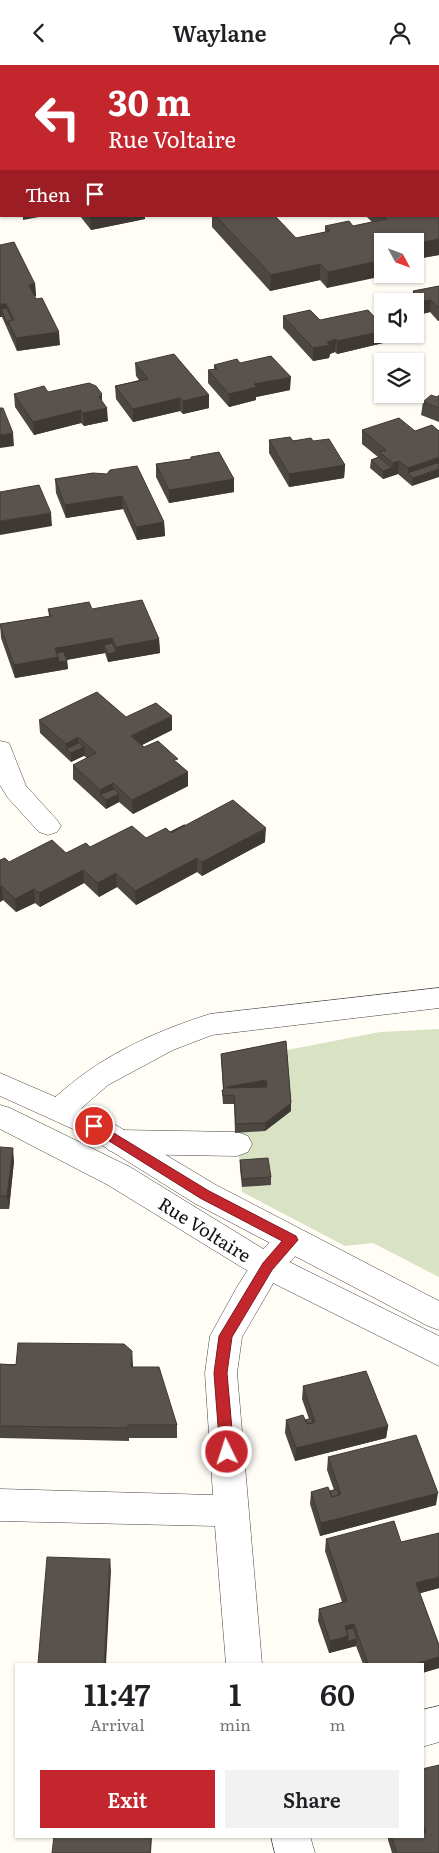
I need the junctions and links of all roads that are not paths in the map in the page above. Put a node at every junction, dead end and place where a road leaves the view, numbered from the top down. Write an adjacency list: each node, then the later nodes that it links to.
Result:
1 (2, 764): 2 (street)
2 (48, 826)
3 (439, 997): 5 (street)
4 (0, 1084): 5 (street, Rue Voltaire)
5 (60, 1110): 7 (street, Rue Voltaire)
6 (0, 1116): 10 (street, Rue Voltaire)
7 (119, 1142): 8 (street); 9 (street, Rue Voltaire)
8 (236, 1144)
9 (291, 1240): 10 (street); 11 (street, Rue Voltaire)
10 (267, 1266): 12 (street, Rue Voltaire); 14 (street)
11 (439, 1316)
12 (439, 1352)
13 (0, 1505): 14 (street)
14 (231, 1511): 15 (street)
15 (244, 1663)
16 (439, 1724): 17 (street)
17 (424, 1728)
18 (291, 1838): 19 (street)
19 (295, 1853)

